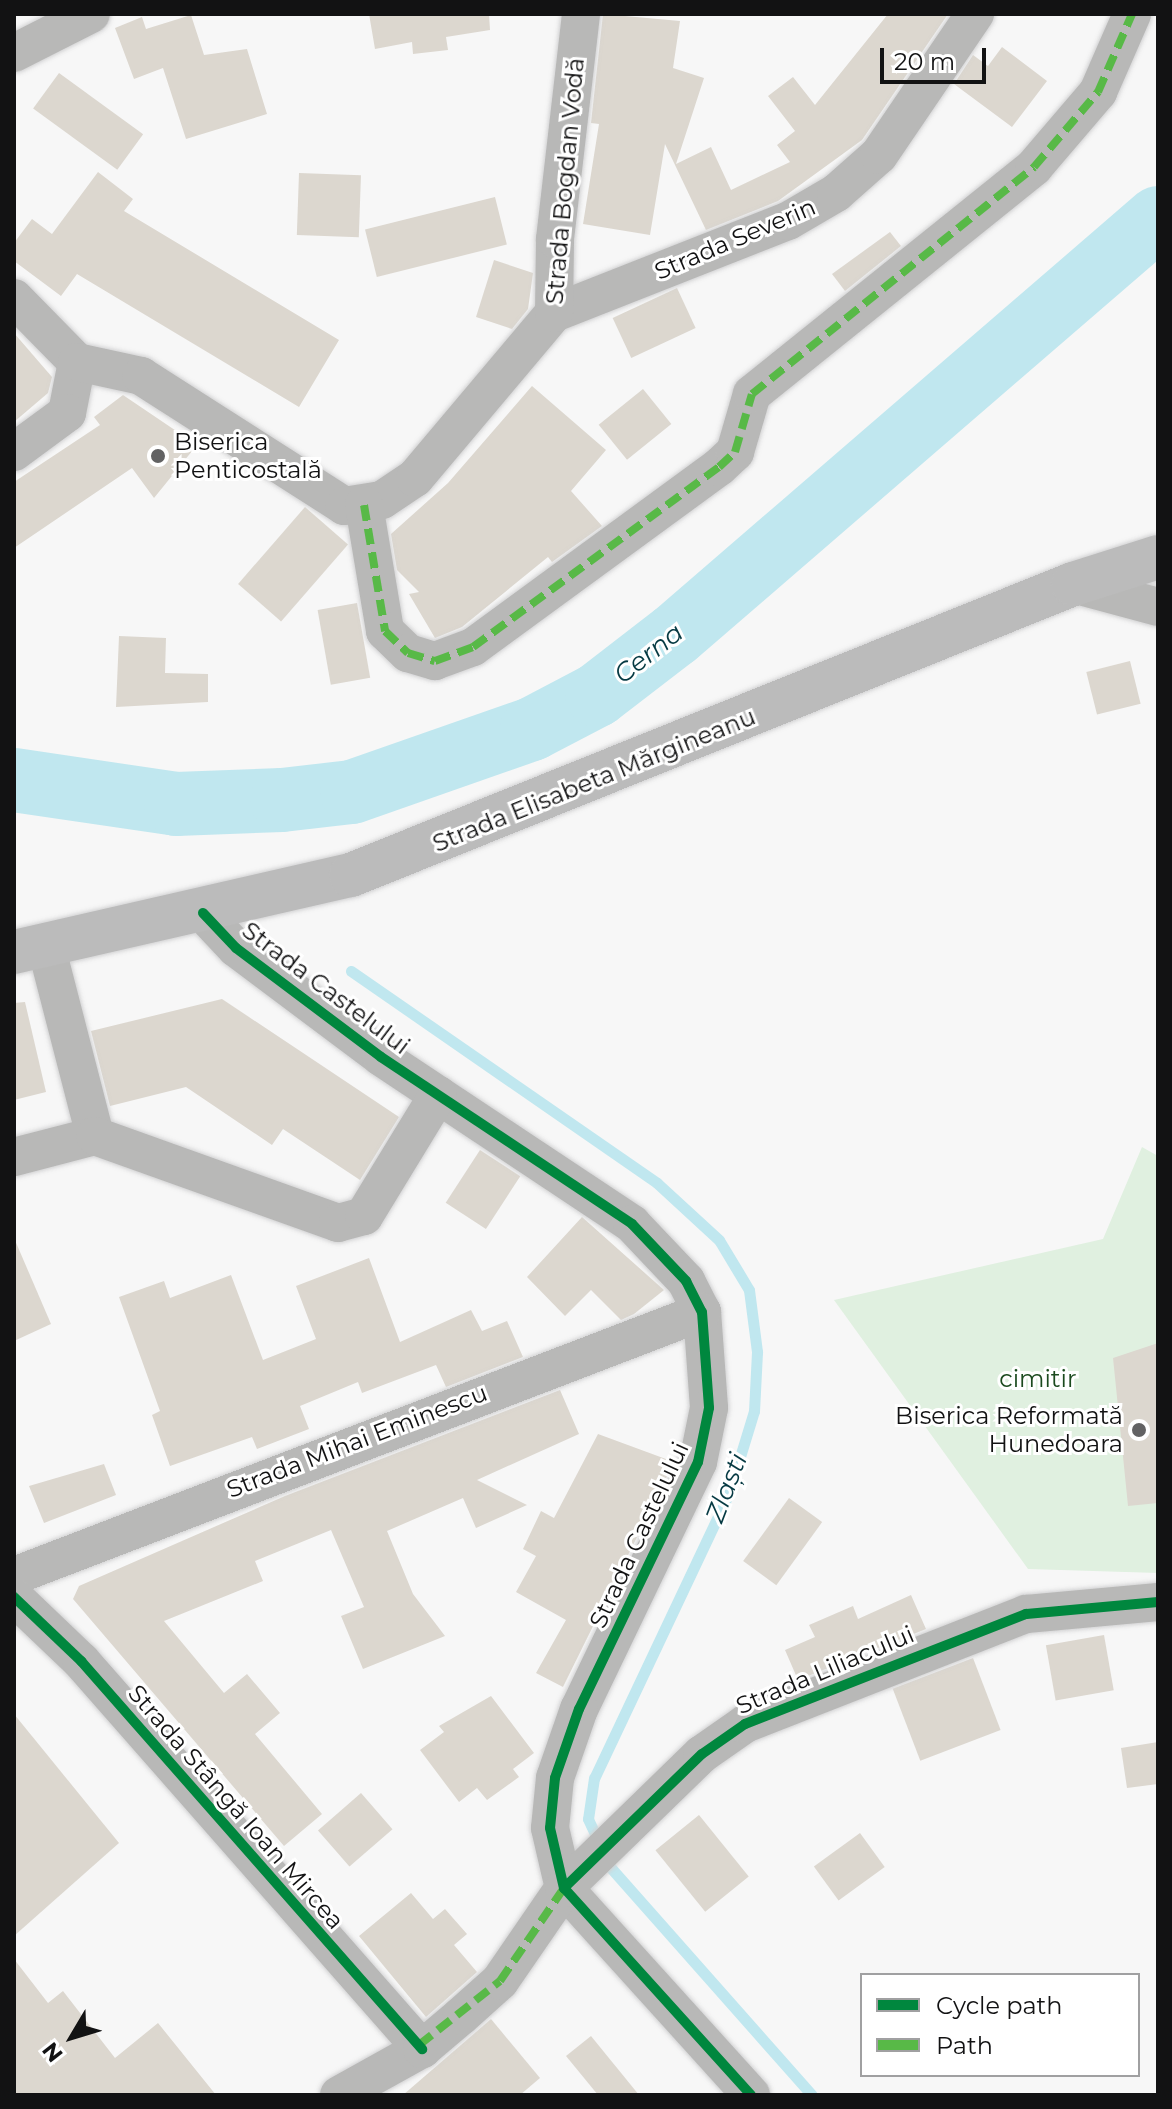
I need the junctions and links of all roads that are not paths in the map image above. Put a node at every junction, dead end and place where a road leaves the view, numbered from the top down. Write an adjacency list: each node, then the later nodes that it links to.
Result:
1 (91, 14): 5 (street)
2 (581, 14): 7 (street, Strada Bogdan Vodă)
3 (975, 14): 7 (street, Strada Severin)
4 (1132, 14): 10 (street)
5 (14, 53)
6 (14, 298): 8 (street)
7 (554, 313): 10 (street, Strada Bogdan Vodă)
8 (77, 362): 9 (street); 10 (street)
9 (14, 452)
10 (364, 505)
11 (1158, 557): 12 (main road, Strada Elisabeta Mărgineanu)
12 (1073, 584): 13 (street); 14 (main road, Strada Elisabeta Mărgineanu)
13 (1158, 607)
14 (203, 913): 15 (main road, Strada Elisabeta Mărgineanu); 16 (street, Strada Castelului)
15 (30, 949): 17 (street)
16 (438, 1095): 17 (street); 19 (street, Strada Castelului)
17 (95, 1136): 18 (street)
18 (14, 1157)
19 (702, 1312): 20 (street, Strada Mihai Eminescu); 23 (street, Strada Castelului)
20 (14, 1576)
21 (14, 1597): 24 (street, Strada Stângă Ioan Mircea)
22 (1158, 1602): 23 (street, Strada Liliacului)
23 (564, 1888): 24 (street, Strada Liliacului); 26 (street, Strada Castelului)
24 (422, 2049): 25 (street, Strada Liliacului)
25 (339, 2095)
26 (751, 2095)

